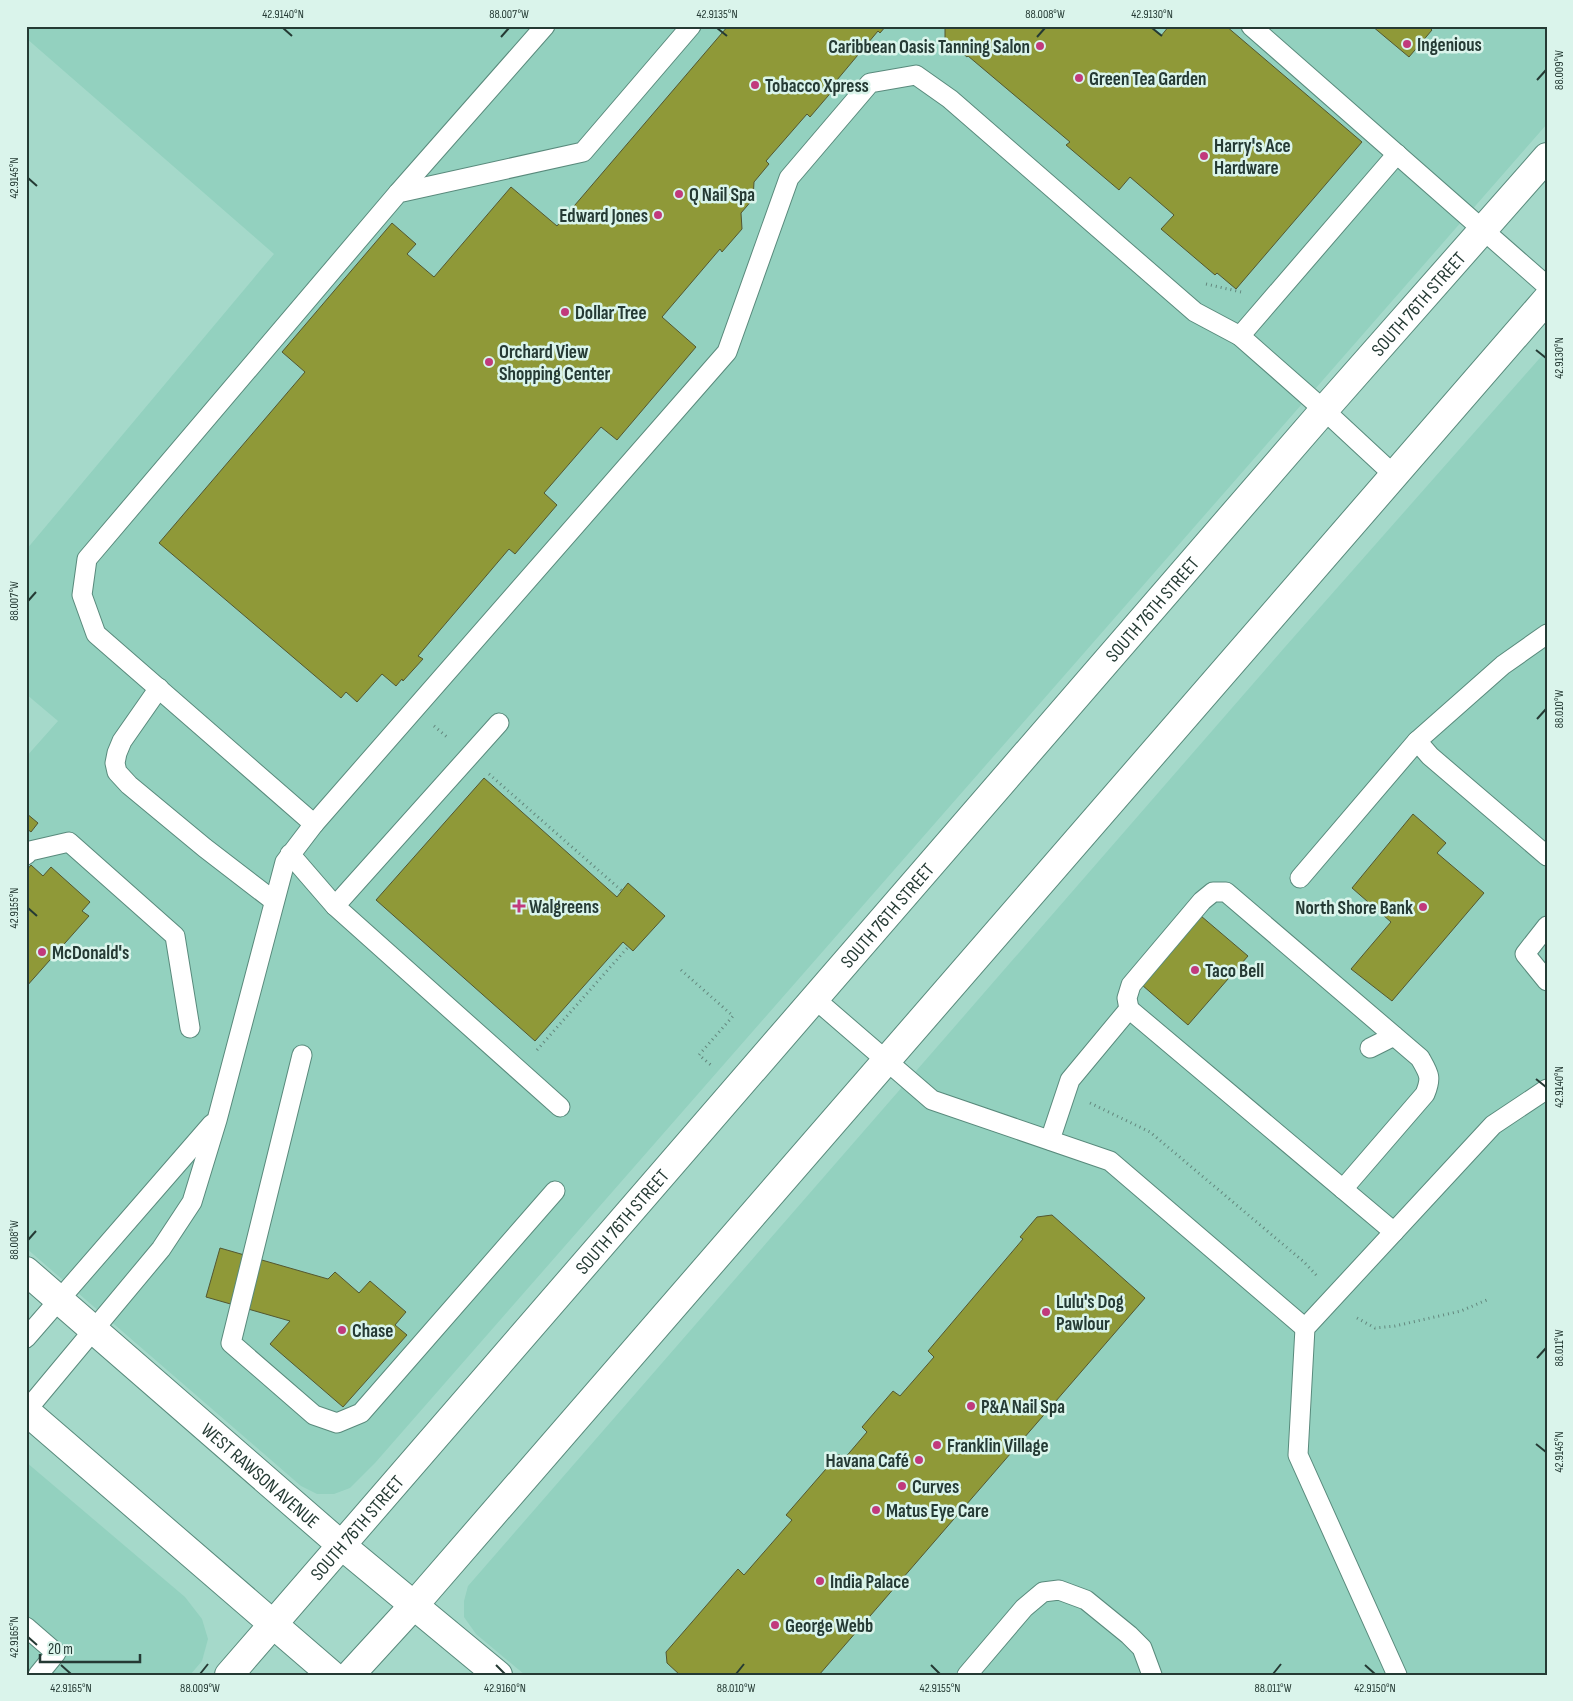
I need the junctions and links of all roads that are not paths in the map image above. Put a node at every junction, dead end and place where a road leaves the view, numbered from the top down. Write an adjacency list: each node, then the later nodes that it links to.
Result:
1 (545, 26): 6 (lane)
2 (691, 26): 6 (lane)
3 (1252, 26): 4 (lane)
4 (1397, 154): 7 (lane); 10 (lane)
5 (1547, 157): 7 (main road, SOUTH 76TH STREET)
6 (398, 193): 14 (lane)
7 (1483, 230): 8 (lane); 11 (main road, SOUTH 76TH STREET)
8 (1547, 286)
9 (1547, 299): 12 (main road)
10 (1240, 336): 11 (lane); 17 (lane)
11 (1324, 410): 12 (lane); 26 (main road, SOUTH 76TH STREET)
12 (1394, 475): 32 (main road)
13 (1547, 634): 16 (lane)
14 (159, 688): 17 (lane); 22 (lane)
15 (499, 723): 23 (lane)
16 (1417, 741): 20 (lane); 21 (lane)
17 (314, 824): 18 (lane)
18 (290, 854): 22 (lane); 23 (lane)
19 (26, 855): 28 (lane)
20 (1547, 856)
21 (1300, 878)
22 (274, 901): 35 (lane)
23 (336, 906): 34 (lane)
24 (1547, 926): 25 (lane)
25 (1547, 981)
26 (815, 999): 32 (lane); 46 (main road, SOUTH 76TH STREET)
27 (1129, 1010): 29 (lane); 36 (lane); 37 (lane)
28 (190, 1028)
29 (1394, 1036): 30 (lane); 37 (lane)
30 (1370, 1048)
31 (302, 1055): 38 (lane)
32 (886, 1061): 36 (lane); 47 (main road)
33 (1547, 1089): 39 (lane)
34 (560, 1107)
35 (217, 1120): 41 (lane); 43 (lane)
36 (1050, 1140): 42 (lane)
37 (1343, 1188): 39 (lane)
38 (555, 1191)
39 (1394, 1232): 42 (lane)
40 (26, 1271): 41 (main road, WEST RAWSON AVENUE)
41 (59, 1300): 43 (main road, WEST RAWSON AVENUE); 44 (lane)
42 (1305, 1328): 57 (lane)
43 (94, 1331): 45 (lane); 46 (main road, WEST RAWSON AVENUE)
44 (26, 1338)
45 (26, 1411): 48 (main road)
46 (342, 1545): 47 (main road, WEST RAWSON AVENUE); 48 (main road, SOUTH 76TH STREET)
47 (415, 1604): 53 (main road); 54 (main road, WEST RAWSON AVENUE)
48 (273, 1624): 51 (main road, SOUTH 76TH STREET); 52 (main road)
49 (26, 1627): 50 (lane)
50 (38, 1675)
51 (229, 1675)
52 (332, 1675)
53 (350, 1675)
54 (498, 1675)
55 (967, 1675): 56 (lane)
56 (1152, 1675)
57 (1397, 1675)

